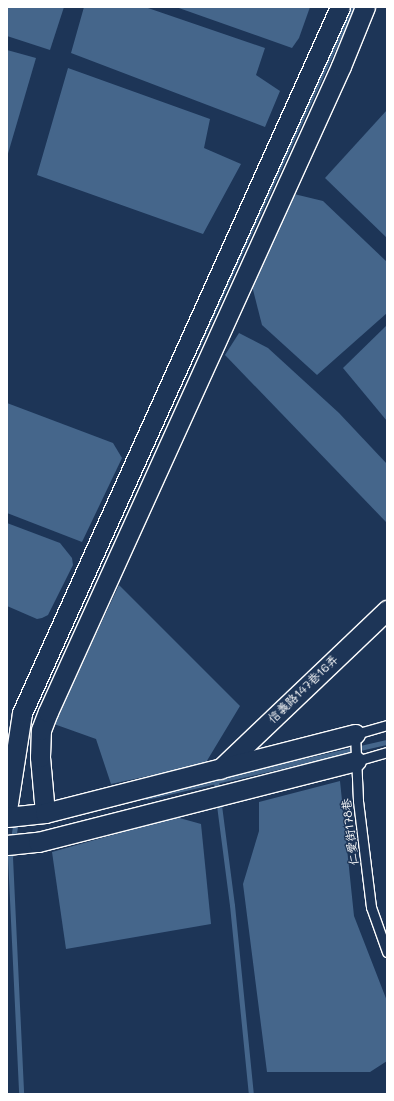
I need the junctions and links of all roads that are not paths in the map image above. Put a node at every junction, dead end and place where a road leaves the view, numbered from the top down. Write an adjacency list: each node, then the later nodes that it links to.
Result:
1 (340, 7): 10 (street)
2 (365, 7): 9 (street)
3 (387, 610): 8 (street, 信義路147巷16弄)
4 (387, 725): 5 (lane)
5 (355, 737): 7 (lane, 仁愛街178巷); 8 (street)
6 (387, 752): 7 (lane)
7 (356, 758): 11 (street); 12 (lane, 仁愛街178巷)
8 (219, 769): 9 (street)
9 (39, 814): 10 (street)
10 (9, 815)
11 (11, 844)
12 (387, 952)

